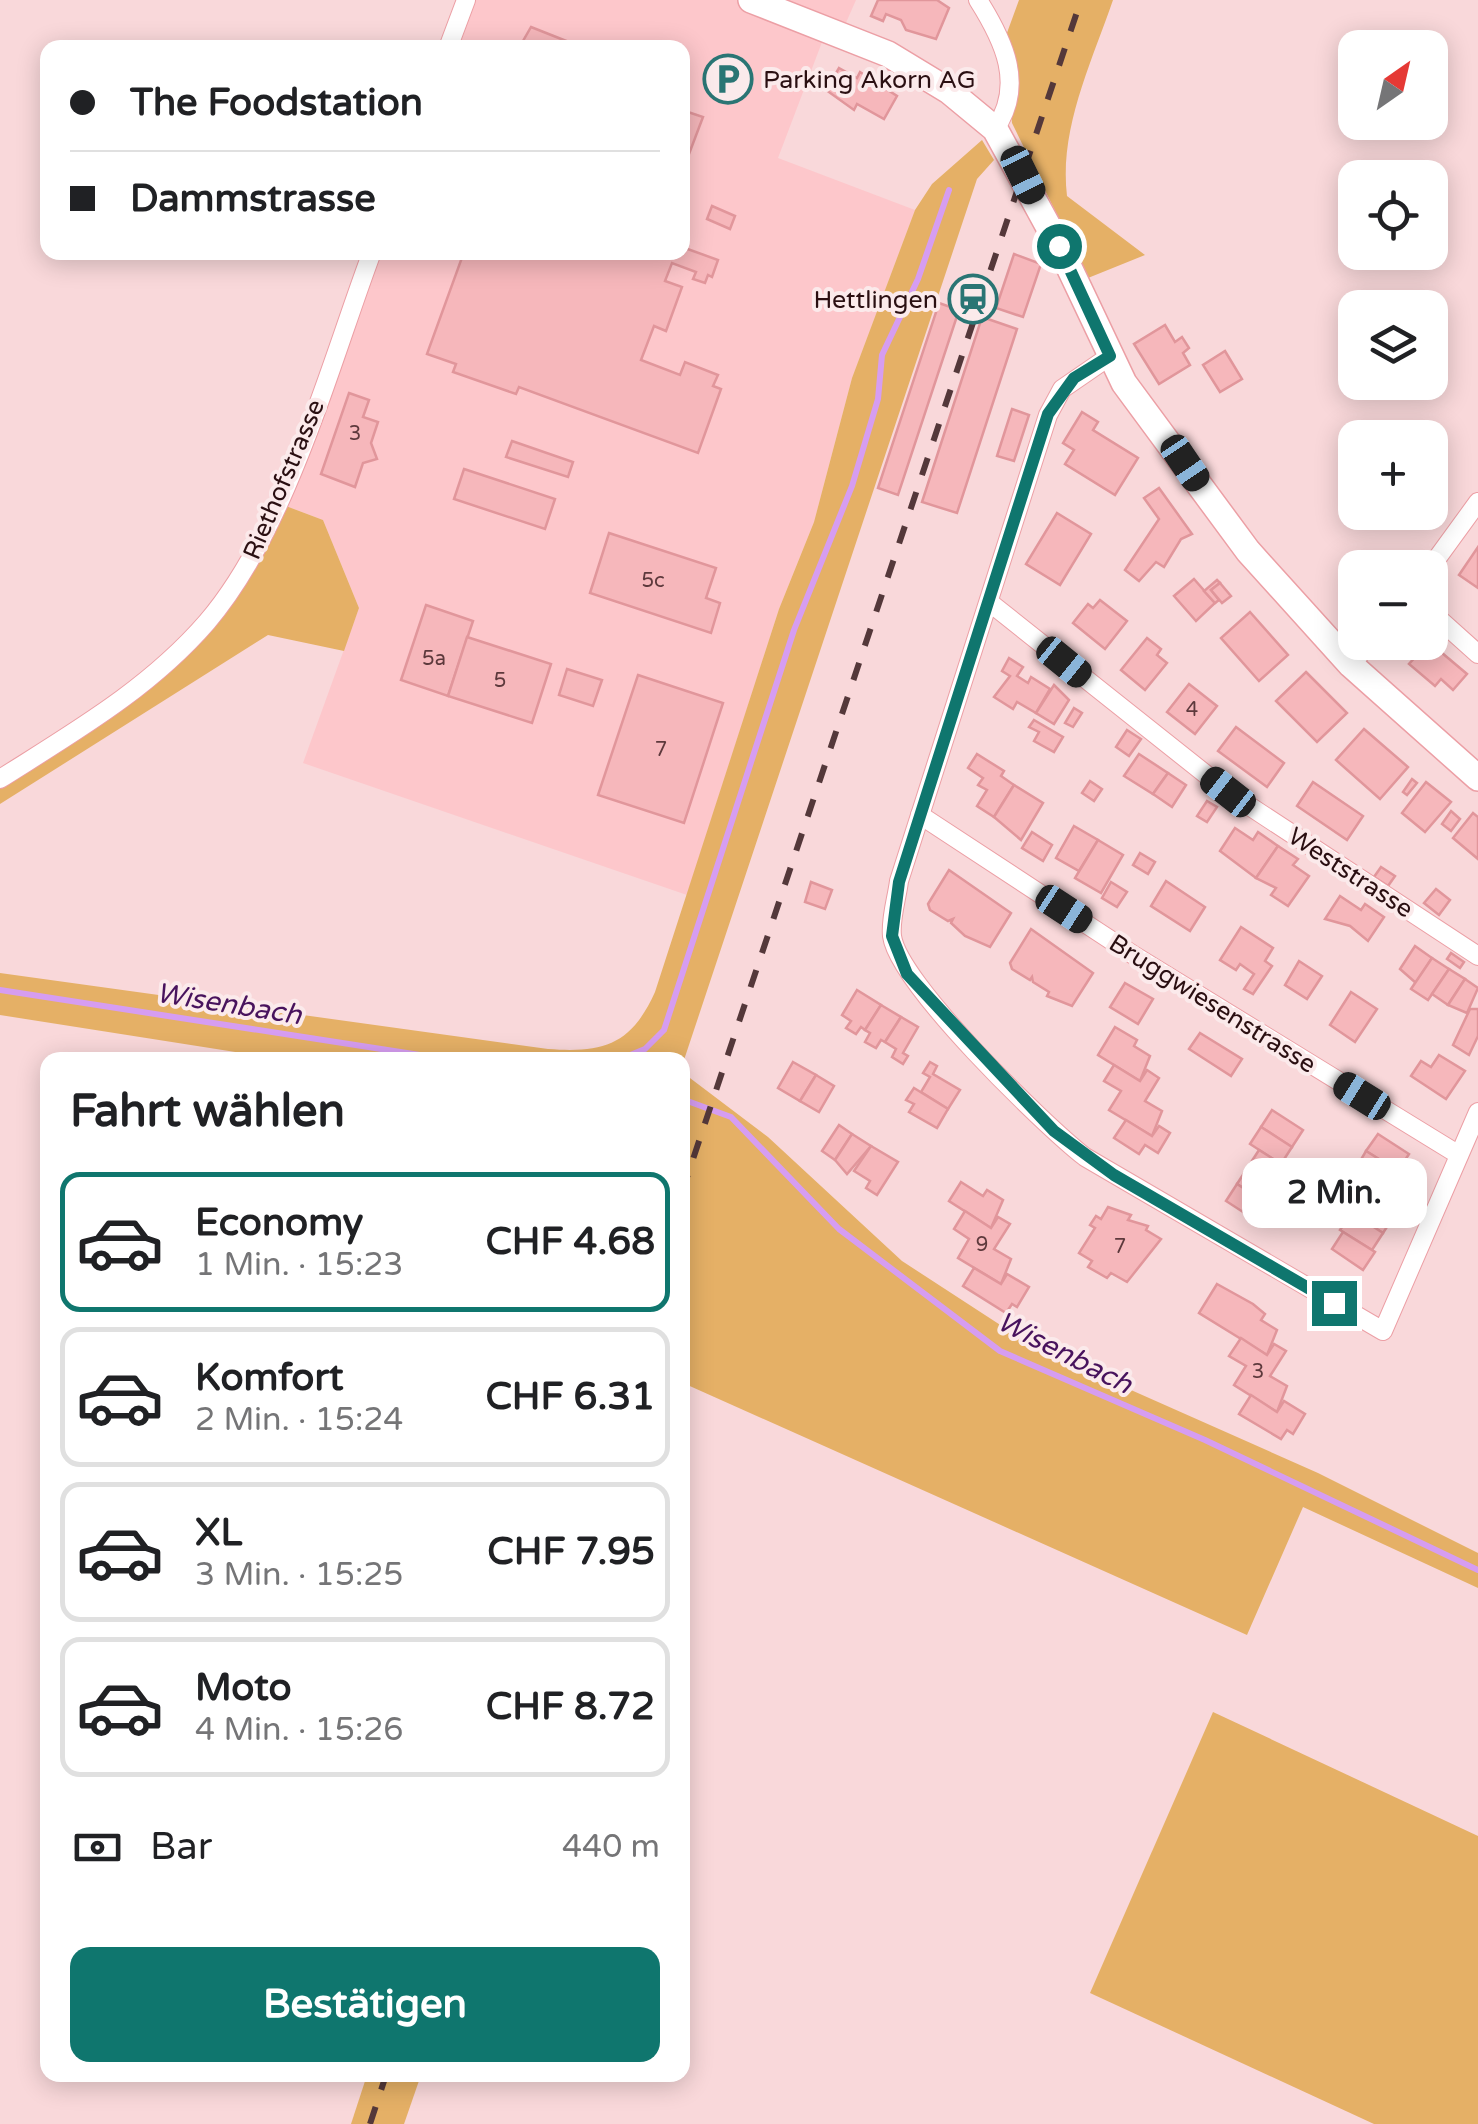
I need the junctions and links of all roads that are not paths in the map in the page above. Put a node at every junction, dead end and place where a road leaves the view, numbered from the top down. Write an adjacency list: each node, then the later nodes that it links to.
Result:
1 (466, 0): 4 (street)
2 (751, 0): 5 (street)
3 (978, 0): 5 (street)
4 (451, 40)
5 (995, 129): 7 (street)
6 (369, 260): 15 (street, Riethofstrasse)
7 (1110, 356): 10 (street); 14 (street)
8 (1478, 502): 9 (street)
9 (1443, 550)
10 (989, 602): 17 (street); 18 (street, Weststrasse)
11 (1448, 627): 12 (street)
12 (1478, 654)
13 (1355, 660): 14 (street)
14 (1351, 665): 16 (street)
15 (0, 778)
16 (1478, 778)
17 (920, 815): 20 (street, Bruggwiesenstrasse); 20 (street)
18 (1478, 956)
19 (1478, 1112): 20 (street)
20 (1459, 1155)

